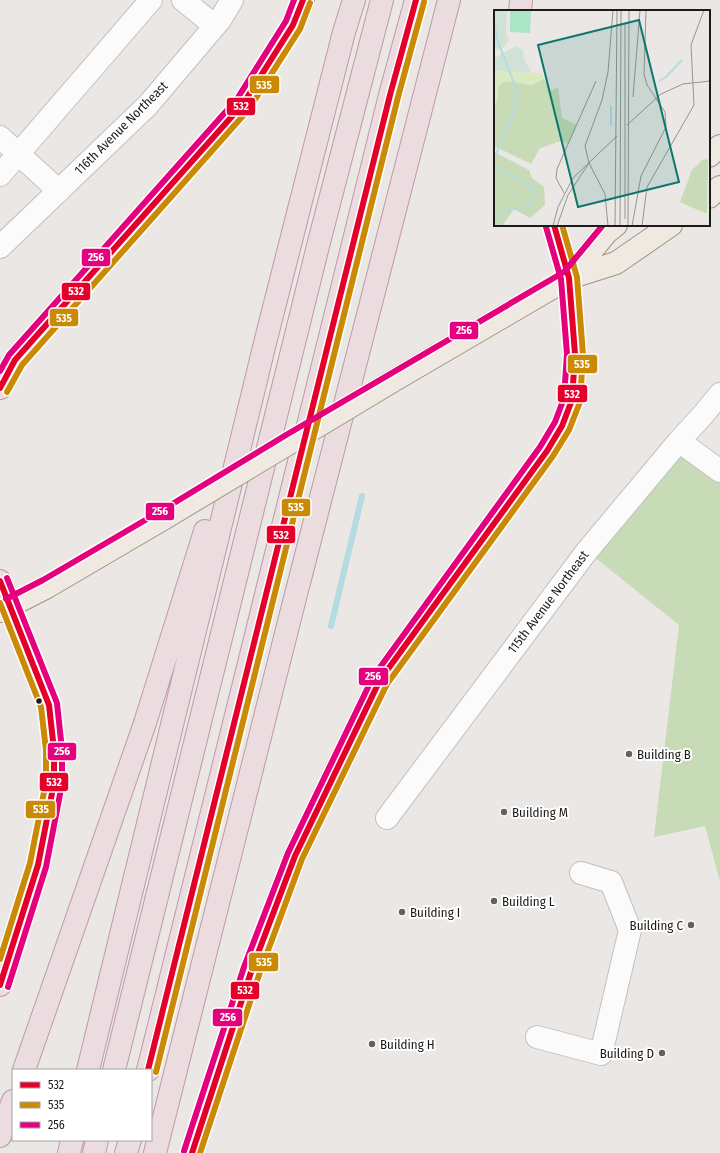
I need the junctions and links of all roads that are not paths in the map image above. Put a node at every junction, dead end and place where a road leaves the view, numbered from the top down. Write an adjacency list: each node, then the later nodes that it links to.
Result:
1 (151, 0): 14 (street)
2 (183, 0): 11 (street)
3 (232, 0): 11 (street, 116th Avenue Northeast)
4 (304, 0): 26 (highway)
5 (354, 0): 25 (highway)
6 (382, 0): 38 (highway)
7 (416, 0): 39 (highway)
8 (449, 0): 48 (highway)
9 (521, 0): 10 (highway)
10 (520, 10)
11 (215, 26): 18 (street, 116th Avenue Northeast)
12 (0, 137): 14 (street)
13 (720, 146): 15 (main road)
14 (18, 154): 16 (street); 18 (street)
15 (710, 155)
16 (0, 175)
17 (720, 187): 19 (main road)
18 (58, 191): 23 (street, 116th Avenue Northeast)
19 (710, 196)
20 (554, 226): 24 (highway)
21 (615, 226): 24 (main road)
22 (670, 226): 24 (main road)
23 (0, 247)
24 (569, 278): 31 (main road, bridge); 49 (highway)
25 (266, 339): 36 (highway); 37 (highway)
26 (0, 388)
27 (720, 394): 28 (street, 115th Avenue Northeast)
28 (679, 441): 29 (street); 32 (street, 115th Avenue Northeast)
29 (720, 471)
30 (0, 581): 31 (highway)
31 (5, 608): 34 (highway)
32 (387, 818)
33 (581, 873): 35 (street)
34 (0, 985)
35 (537, 1037)
36 (24, 1069)
37 (88, 1069)
38 (114, 1069)
39 (148, 1069)
40 (12, 1104): 41 (highway)
41 (0, 1136)
42 (72, 1141): 45 (highway)
43 (97, 1141): 46 (highway)
44 (130, 1141): 47 (highway)
45 (69, 1153)
46 (94, 1153)
47 (126, 1153)
48 (155, 1153)
49 (192, 1153)

